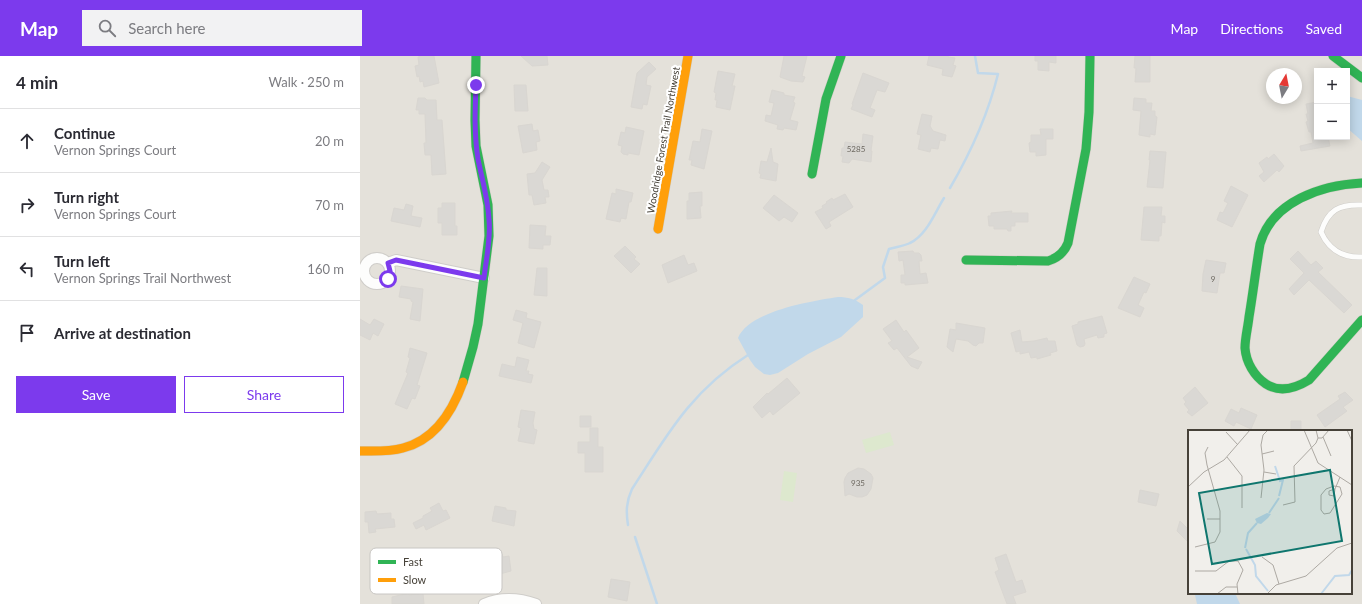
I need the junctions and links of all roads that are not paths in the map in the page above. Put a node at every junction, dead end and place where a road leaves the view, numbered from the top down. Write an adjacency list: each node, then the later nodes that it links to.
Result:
1 (476, 56): 14 (street)
2 (688, 56): 10 (street, Woodridge Forest Trail Northwest)
3 (841, 56): 7 (street)
4 (1090, 56): 12 (street)
5 (1333, 56): 6 (street)
6 (1362, 78)
7 (812, 174)
8 (1362, 183): 15 (street)
9 (1362, 205): 11 (lane)
10 (658, 229)
11 (1362, 257)
12 (966, 260)
13 (388, 263): 14 (street)
14 (484, 278): 16 (street)
15 (1362, 320)
16 (360, 451)
17 (484, 604): 18 (street)
18 (536, 604)

